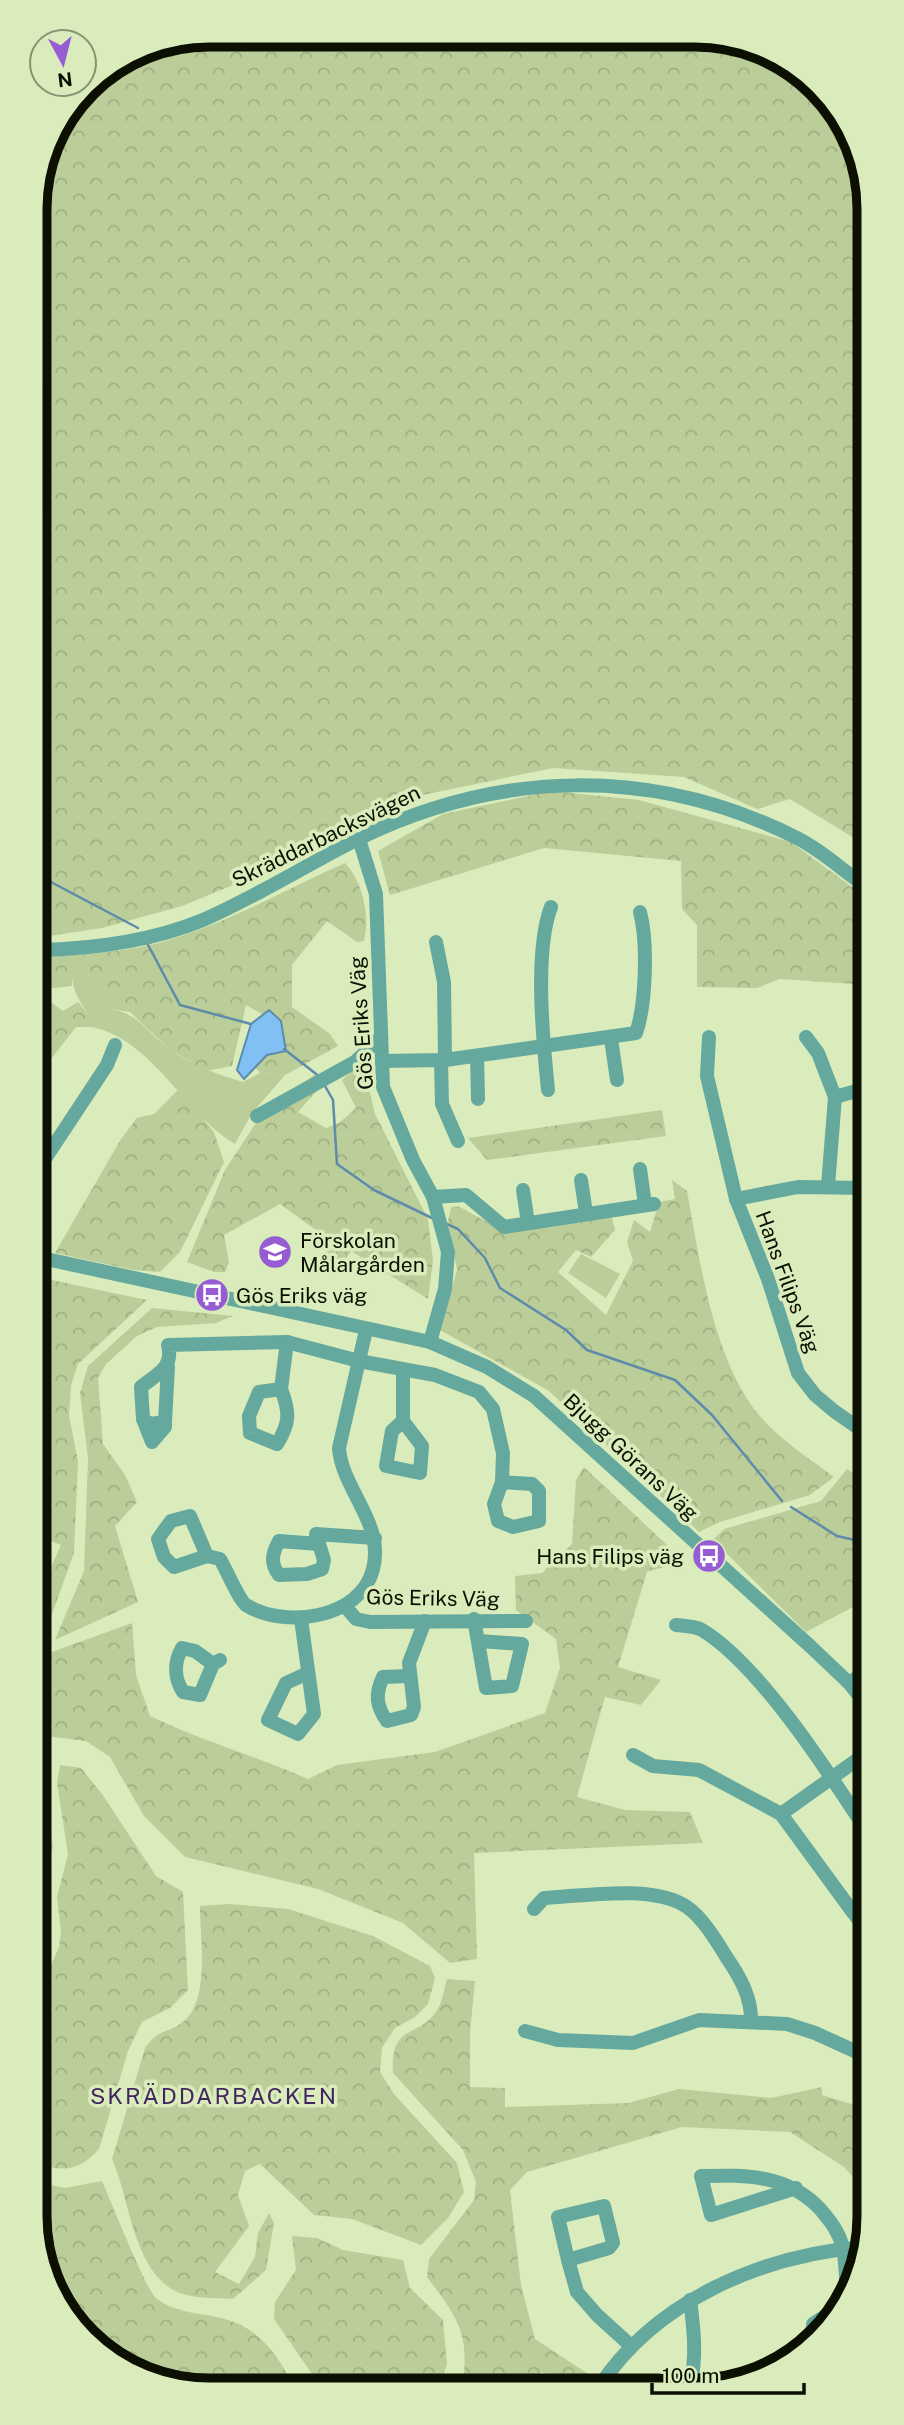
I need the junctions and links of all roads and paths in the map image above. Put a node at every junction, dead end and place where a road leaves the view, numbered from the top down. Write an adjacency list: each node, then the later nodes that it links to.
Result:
1 (359, 839): 2 (street, Skräddarbacksvägen); 6 (street, Skräddarbacksvägen); 7 (street, Gös Eriks Väg)
2 (857, 880)
3 (551, 907): 12 (street)
4 (640, 912): 10 (street)
5 (436, 942): 14 (street)
6 (48, 949)
7 (381, 1037): 15 (street, Gös Eriks Väg); 21 (street)
8 (709, 1037): 30 (street, Hans Filips Väg)
9 (806, 1037): 19 (street)
10 (611, 1039): 12 (street); 16 (street)
11 (115, 1045): 23 (street)
12 (543, 1048): 13 (street); 17 (street)
13 (477, 1056): 14 (street); 20 (street)
14 (443, 1060): 15 (street); 22 (street)
15 (382, 1061): 29 (street, Gös Eriks Väg)
16 (617, 1080)
17 (548, 1090)
18 (857, 1091): 19 (street)
19 (835, 1097): 26 (street)
20 (478, 1099)
21 (257, 1116)
22 (458, 1141)
23 (48, 1155)
24 (640, 1169): 31 (street)
25 (581, 1180): 31 (street)
26 (828, 1186): 27 (street, Hans Filips Väg); 30 (street, Hans Filips Väg)
27 (857, 1187)
28 (523, 1190): 32 (street)
29 (433, 1198): 32 (street); 36 (street, Gös Eriks Väg)
30 (736, 1199): 42 (street, Hans Filips Väg)
31 (586, 1213): 32 (street)
32 (528, 1223)
33 (47, 1259): 34 (street)
34 (366, 1330): 36 (street); 37 (street, Gös Eriks Väg)
35 (287, 1342): 37 (street); 38 (street); 40 (street)
36 (430, 1342): 57 (street, Bjugg Görans Väg)
37 (359, 1361): 39 (street); 44 (street, Gös Eriks Väg)
38 (169, 1366): 38 (street)
39 (403, 1370): 41 (street); 43 (street)
40 (281, 1389)
41 (403, 1421)
42 (856, 1427)
43 (502, 1482)
44 (374, 1538): 45 (street); 47 (street, Gös Eriks Väg)
45 (319, 1544)
46 (207, 1556): 48 (street, Gös Eriks Väg)
47 (345, 1606): 48 (street, Gös Eriks Väg); 50 (street, Gös Eriks Väg)
48 (301, 1619): 54 (street)
49 (474, 1619): 50 (street, Gös Eriks Väg); 51 (street, Gös Eriks Väg); 53 (street, Gös Eriks Väg)
50 (425, 1621): 55 (street, Gös Eriks Väg)
51 (526, 1621)
52 (676, 1625): 61 (street)
53 (480, 1641)
54 (308, 1673)
55 (408, 1676)
56 (856, 1678): 57 (street)
57 (849, 1683): 58 (street, Bjugg Görans Väg)
58 (856, 1692)
59 (633, 1755): 62 (street)
60 (856, 1760): 61 (street)
61 (831, 1776): 62 (street); 63 (street)
62 (781, 1814): 66 (street)
63 (856, 1815)
64 (534, 1909): 68 (street)
65 (856, 1909): 66 (street)
66 (852, 1911): 67 (street)
67 (856, 1916)
68 (751, 2022): 69 (street); 70 (street)
69 (525, 2031)
70 (856, 2052)
71 (796, 2188): 71 (street); 73 (street)
72 (854, 2248): 73 (street)
73 (843, 2249): 75 (street); 76 (street)
74 (568, 2260): 74 (street); 77 (street)
75 (845, 2275)
76 (691, 2300): 77 (street); 79 (street)
77 (630, 2345): 78 (street)
78 (606, 2378)
79 (691, 2378)

